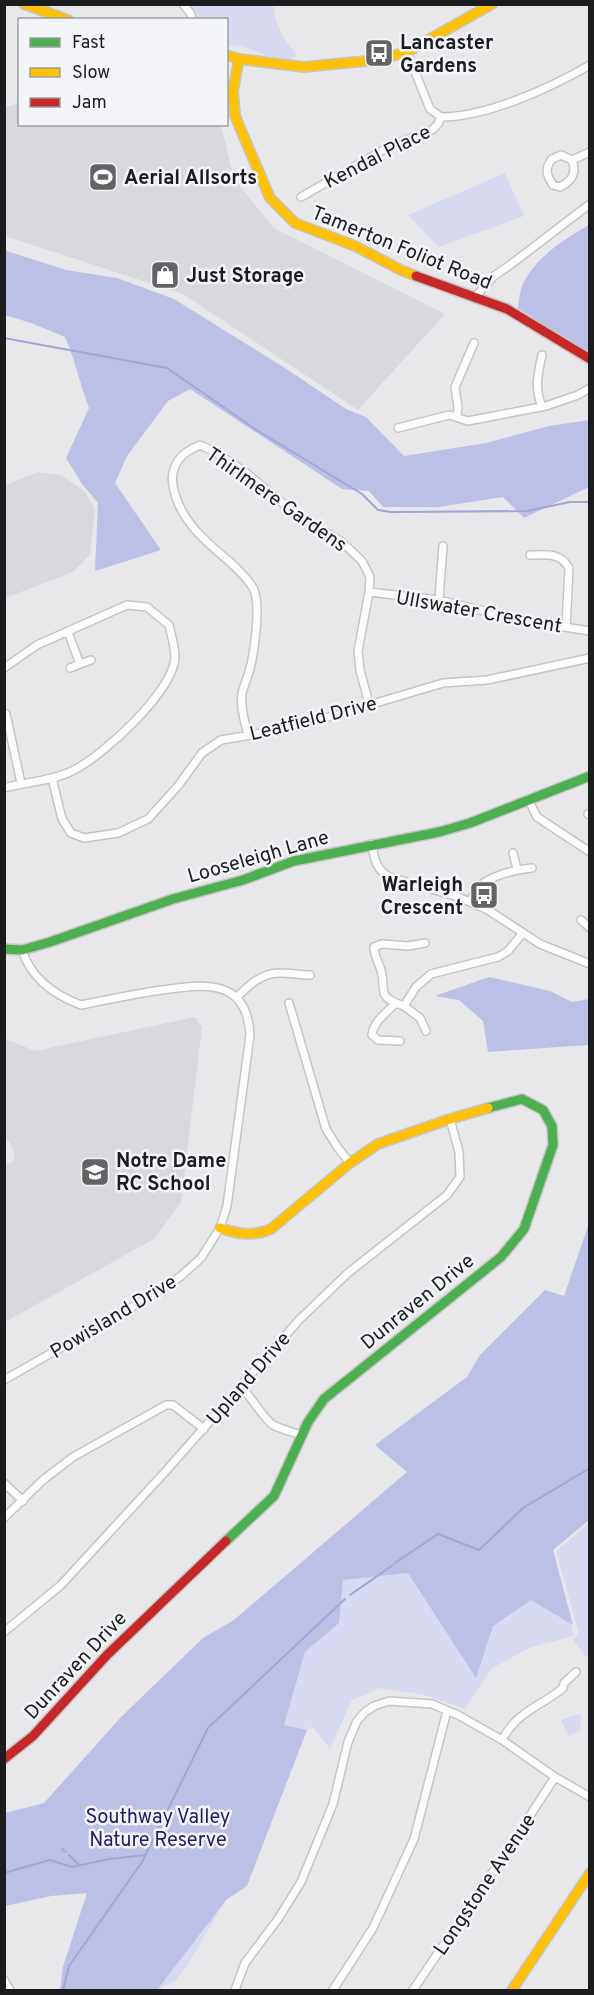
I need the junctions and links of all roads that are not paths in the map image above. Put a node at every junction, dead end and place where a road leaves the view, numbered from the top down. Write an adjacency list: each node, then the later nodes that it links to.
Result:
1 (24, 4): 4 (street)
2 (183, 4): 5 (street)
3 (492, 4): 6 (street)
4 (62, 18)
5 (192, 18)
6 (407, 52): 8 (street); 10 (street)
7 (228, 56): 8 (street)
8 (239, 59): 15 (street, Tamerton Foliot Road)
9 (590, 65): 10 (street)
10 (441, 117): 13 (street, Kendal Place)
11 (590, 152): 12 (street)
12 (572, 160): 12 (street)
13 (301, 196)
14 (590, 204): 15 (street)
15 (475, 297): 18 (street, Tamerton Foliot Road)
16 (474, 343): 21 (street)
17 (542, 355): 20 (street)
18 (590, 359)
19 (590, 388): 20 (street)
20 (542, 406): 21 (street)
21 (457, 416): 22 (street)
22 (399, 428)
23 (443, 546): 26 (street)
24 (530, 555): 27 (street)
25 (369, 592): 26 (street, Ullswater Crescent); 35 (street, Thirlmere Gardens); 38 (street, Thirlmere Gardens)
26 (439, 600): 27 (street, Ullswater Crescent)
27 (566, 627): 29 (street, Ullswater Crescent)
28 (68, 632): 32 (street); 33 (street); 40 (street)
29 (590, 632)
30 (590, 658): 35 (street, Leatfield Drive)
31 (91, 660): 32 (street)
32 (80, 664): 34 (street)
33 (4, 668)
34 (70, 668)
35 (369, 704): 38 (street, Leatfield Drive)
36 (6, 714): 37 (street)
37 (7, 729): 41 (street)
38 (248, 735): 40 (street, Leatfield Drive)
39 (590, 776): 43 (street, Looseleigh Lane)
40 (52, 778): 41 (street)
41 (21, 783): 42 (street)
42 (4, 788)
43 (528, 799): 44 (street, Looseleigh Lane); 45 (street)
44 (372, 844): 49 (street); 55 (street, Looseleigh Lane)
45 (590, 852)
46 (513, 853): 48 (street)
47 (532, 868): 48 (street)
48 (517, 869): 49 (street)
49 (470, 902): 52 (street)
50 (581, 920): 51 (street)
51 (590, 928)
52 (522, 934): 58 (street); 63 (street)
53 (424, 943): 56 (street)
54 (4, 949): 55 (street, Looseleigh Lane)
55 (22, 950): 60 (street)
56 (378, 961): 57 (street); 62 (street)
57 (368, 964)
58 (590, 964)
59 (310, 975): 60 (street)
60 (236, 998): 68 (street, Powisland Drive)
61 (289, 1002): 67 (street)
62 (396, 1003): 63 (street); 65 (street)
63 (404, 1006): 64 (street)
64 (426, 1031)
65 (400, 1041)
66 (450, 1119): 67 (street, Dunraven Drive); 70 (street, Upland Drive); 72 (street, Dunraven Drive)
67 (350, 1163): 68 (street, Dunraven Drive)
68 (220, 1228): 69 (street, Powisland Drive)
69 (4, 1380)
70 (242, 1387): 71 (street, Upland Drive); 72 (street)
71 (204, 1429): 74 (street); 76 (street, Upland Drive)
72 (301, 1435): 80 (street, Dunraven Drive)
73 (4, 1483): 74 (street)
74 (23, 1501): 75 (street)
75 (4, 1518)
76 (4, 1632)
77 (576, 1672): 79 (street)
78 (447, 1711): 79 (street); 86 (street); 87 (street)
79 (502, 1740): 81 (street)
80 (4, 1759)
81 (555, 1777): 82 (street); 88 (street, Longstone Avenue)
82 (590, 1797)
83 (590, 1873): 89 (street)
84 (4, 1980): 85 (street)
85 (10, 1990)
86 (235, 1990)
87 (333, 1990)
88 (413, 1990)
89 (512, 1990)

